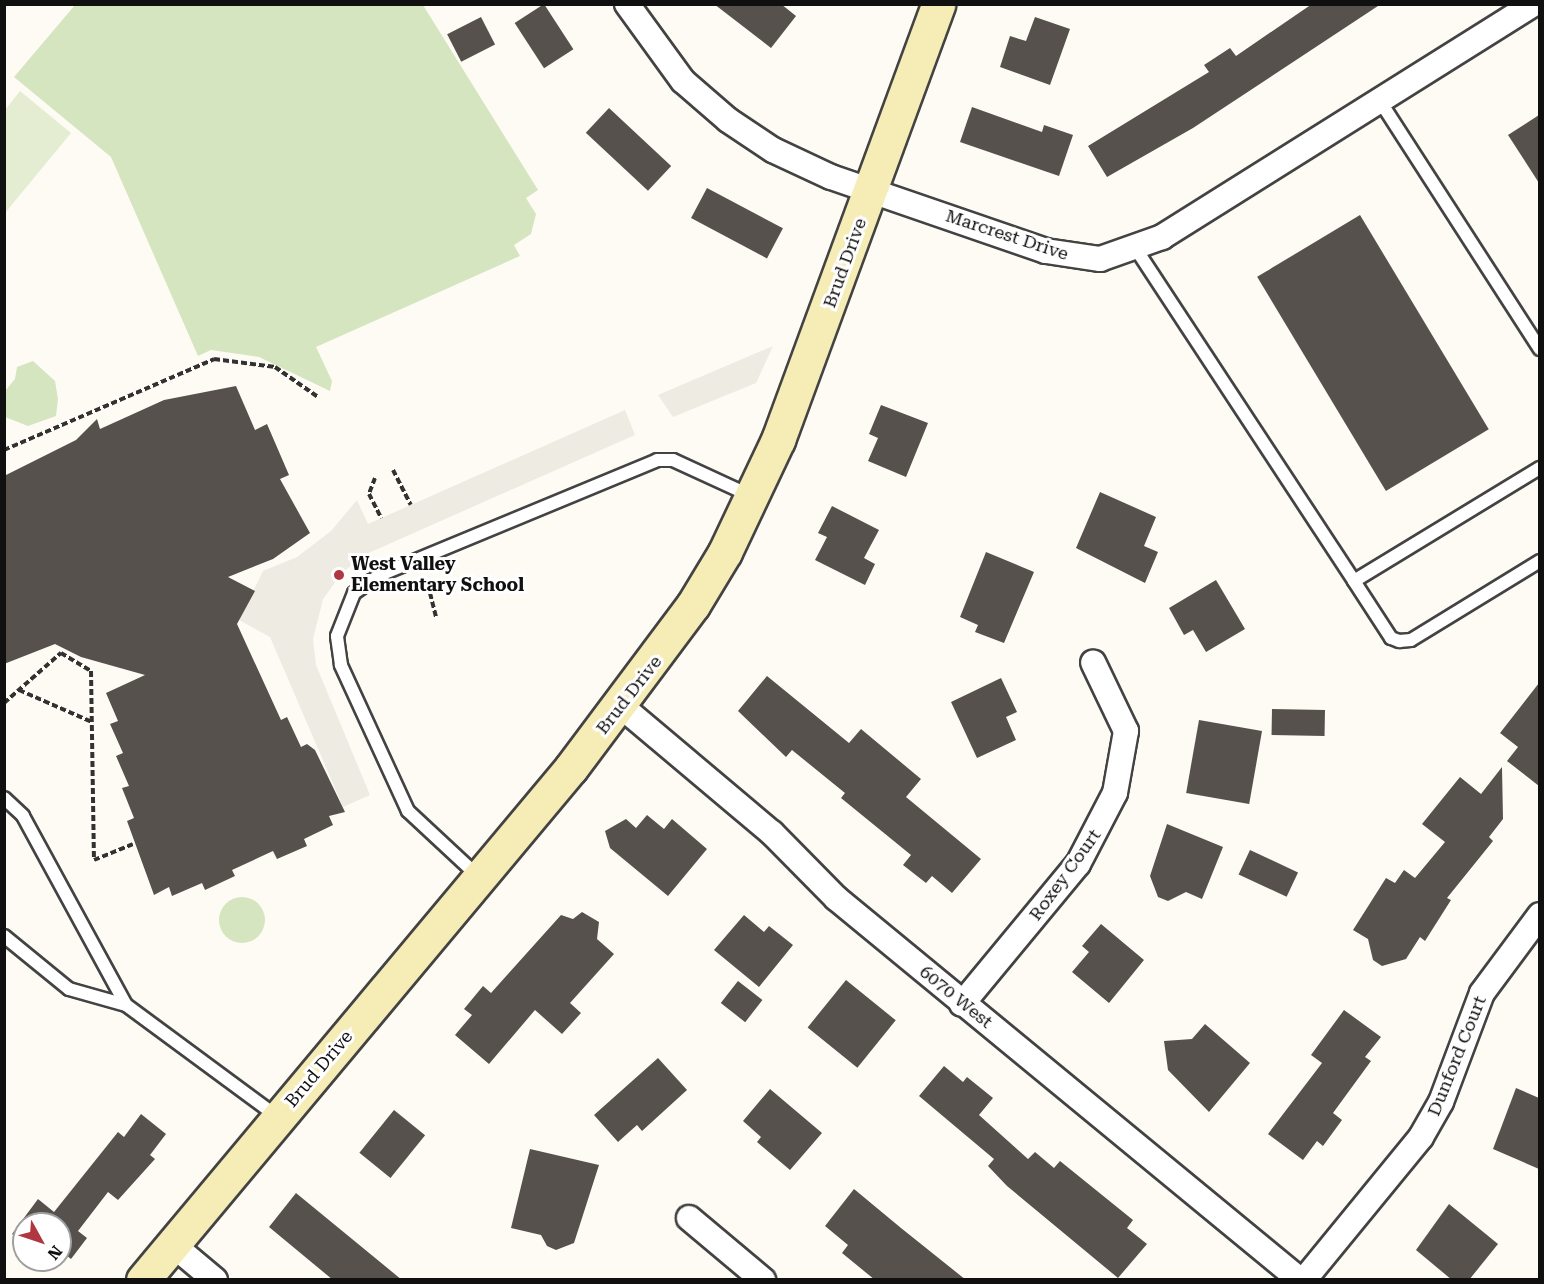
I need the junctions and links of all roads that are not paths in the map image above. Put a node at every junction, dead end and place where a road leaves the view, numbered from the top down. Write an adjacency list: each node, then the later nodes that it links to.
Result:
1 (627, 4): 5 (street, Marcrest Drive)
2 (938, 4): 5 (main road, Brud Drive)
3 (1534, 4): 4 (street, Marcrest Drive)
4 (1380, 100): 6 (street, Marcrest Drive); 7 (lane)
5 (873, 190): 6 (street, Marcrest Drive); 9 (main road, Brud Drive)
6 (1136, 249): 11 (lane)
7 (1539, 349)
8 (1539, 468): 11 (lane)
9 (753, 496): 13 (main road, Brud Drive); 15 (lane)
10 (1539, 561): 11 (lane)
11 (1354, 581)
12 (1093, 662): 18 (street, Roxey Court)
13 (621, 706): 15 (main road, Brud Drive); 18 (street, 6070 West)
14 (4, 798): 19 (lane)
15 (479, 878): 20 (main road, Brud Drive)
16 (1539, 915): 26 (street, Dunford Court)
17 (4, 936): 19 (lane)
18 (962, 1004): 26 (street, 6070 West)
19 (126, 1005): 20 (lane)
20 (279, 1117): 22 (main road, Brud Drive)
21 (689, 1218): 25 (street)
22 (172, 1244): 23 (main road, Brud Drive); 24 (street)
23 (143, 1280)
24 (215, 1280)
25 (763, 1280)
26 (1302, 1280)

